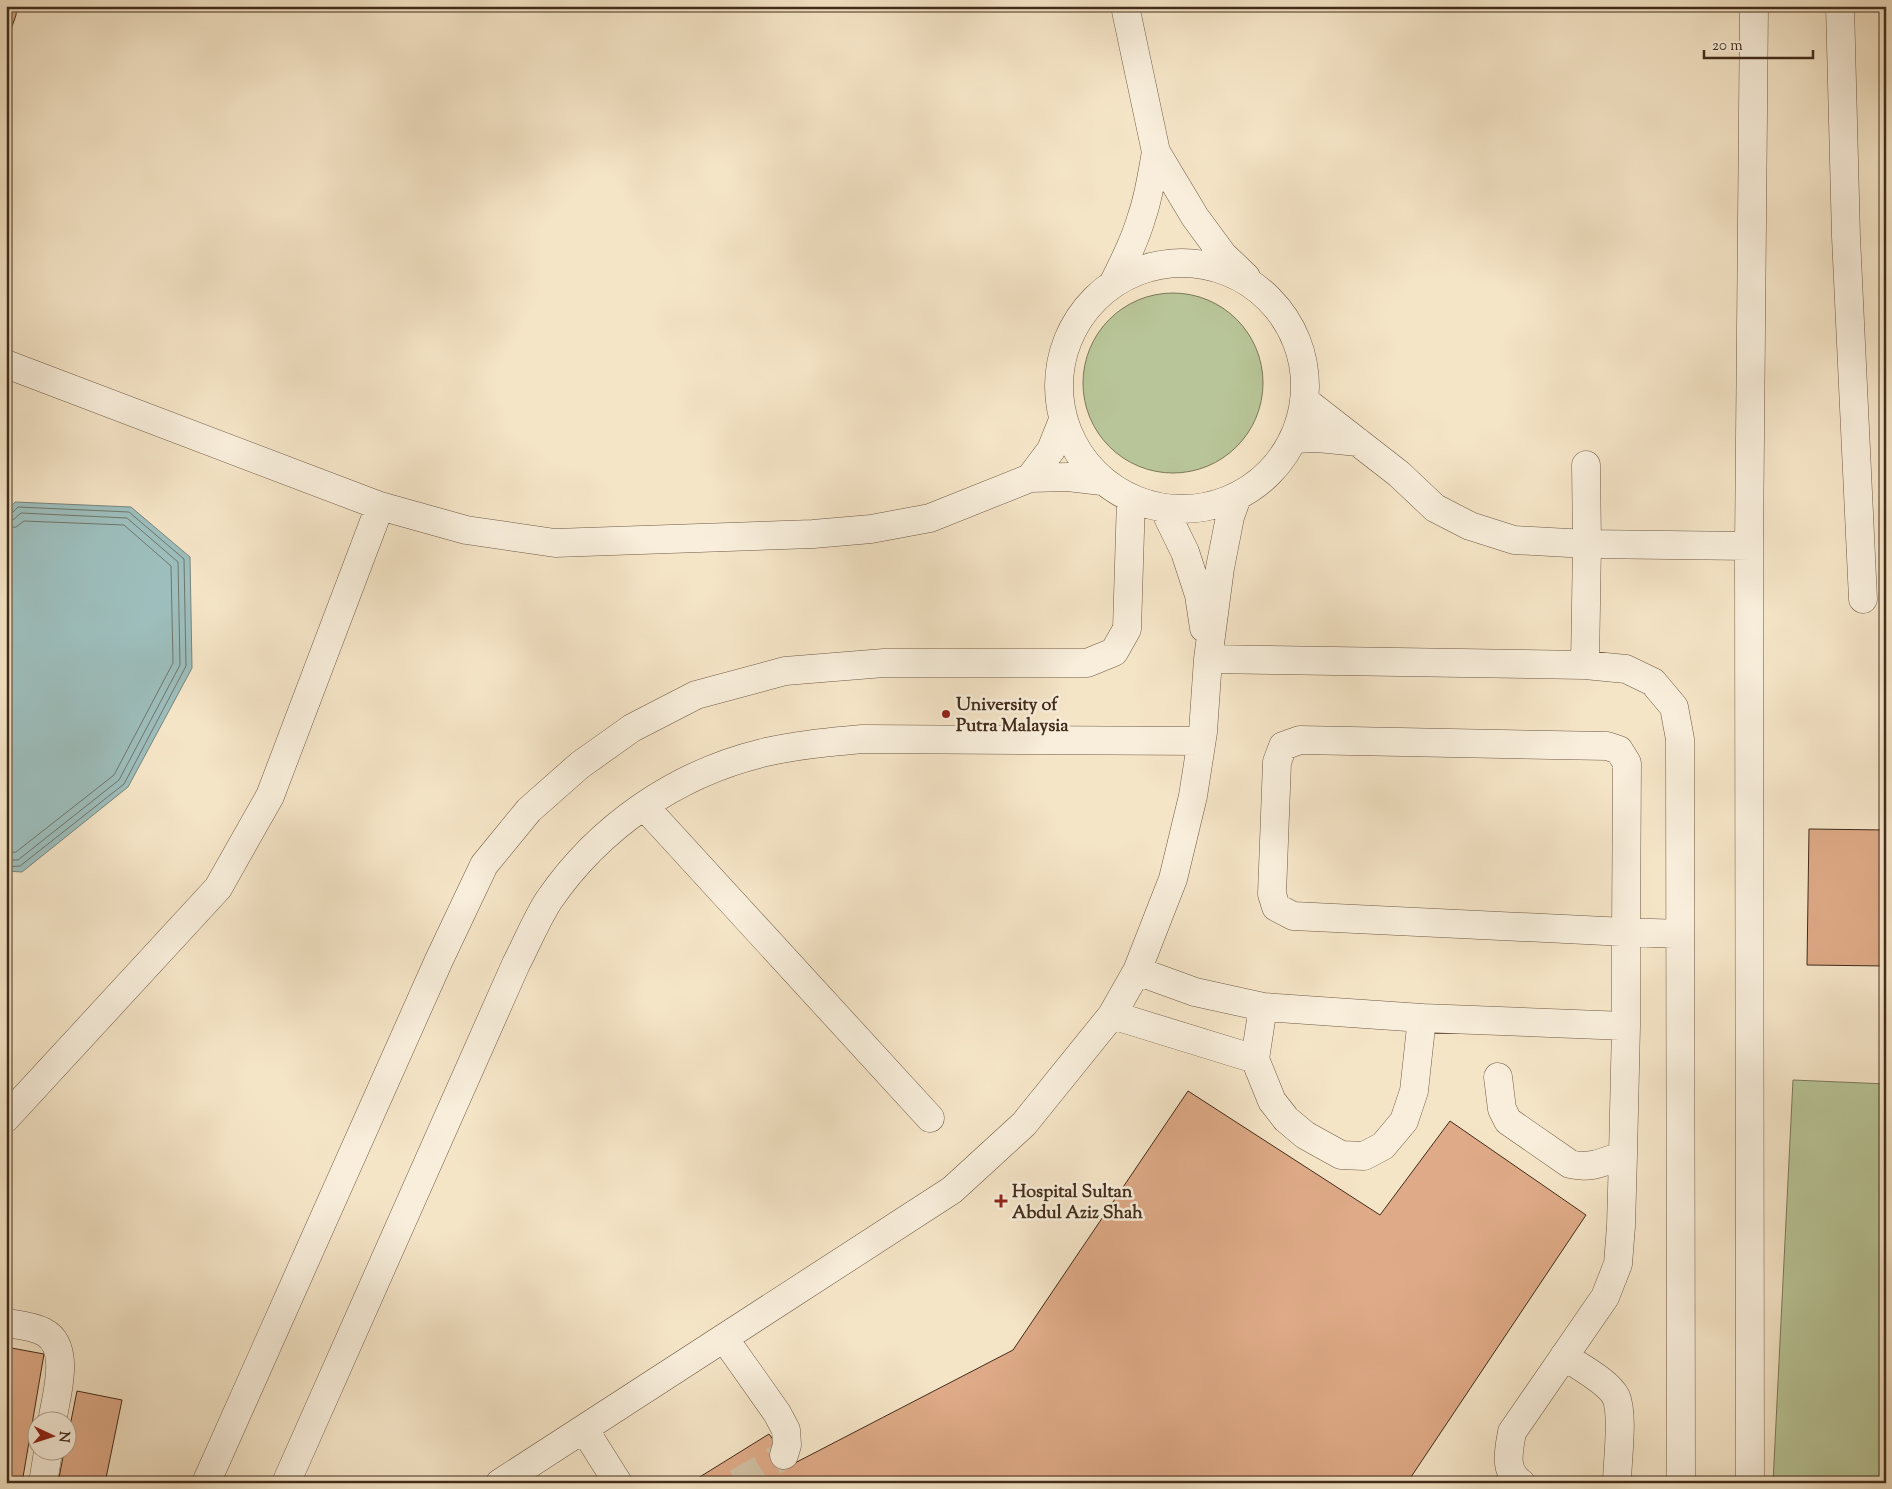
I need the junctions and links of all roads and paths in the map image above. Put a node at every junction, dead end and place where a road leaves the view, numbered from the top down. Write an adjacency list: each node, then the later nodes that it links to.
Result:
1 (1126, 6): 4 (street)
2 (1754, 6): 20 (street)
3 (1840, 6): 21 (street)
4 (1156, 152): 5 (street); 6 (street)
5 (1113, 284): 6 (street); 9 (street)
6 (1260, 290): 8 (street)
7 (6, 364): 17 (street)
8 (1304, 400): 10 (street); 11 (street)
9 (1063, 420): 13 (street); 14 (street)
10 (1293, 439): 11 (street); 15 (street)
11 (1358, 442): 19 (street)
12 (1586, 465): 19 (street)
13 (1030, 478): 14 (street); 17 (street)
14 (1102, 481): 16 (street)
15 (1237, 497): 18 (street); 22 (street)
16 (1131, 499): 18 (street); 46 (street)
17 (380, 506): 35 (street)
18 (1164, 509): 22 (street)
19 (1587, 544): 20 (street); 23 (street)
20 (1749, 546): 53 (street)
21 (1863, 599)
22 (1208, 660): 23 (street); 24 (street)
23 (1585, 665): 27 (street)
24 (1201, 741): 25 (street); 28 (street)
25 (644, 806): 36 (street); 47 (street)
26 (1626, 932): 26 (street); 27 (street); 32 (street)
27 (1680, 934): 52 (street)
28 (1137, 971): 29 (street); 30 (street)
29 (1263, 1008): 31 (street); 33 (street)
30 (1112, 1015): 33 (street); 39 (street)
31 (1422, 1018): 32 (street); 33 (street)
32 (1626, 1026): 37 (street)
33 (1255, 1059)
34 (1498, 1077): 37 (street)
35 (6, 1118)
36 (930, 1118)
37 (1623, 1155): 40 (street)
38 (6, 1323): 41 (street)
39 (724, 1338): 42 (street); 43 (street)
40 (1564, 1356): 50 (street); 51 (street)
41 (53, 1412)
42 (584, 1429): 48 (street); 49 (street)
43 (784, 1454)
44 (46, 1462): 45 (street)
45 (43, 1483)
46 (206, 1483)
47 (286, 1483)
48 (500, 1483)
49 (618, 1483)
50 (1521, 1483)
51 (1617, 1483)
52 (1680, 1483)
53 (1750, 1483)

